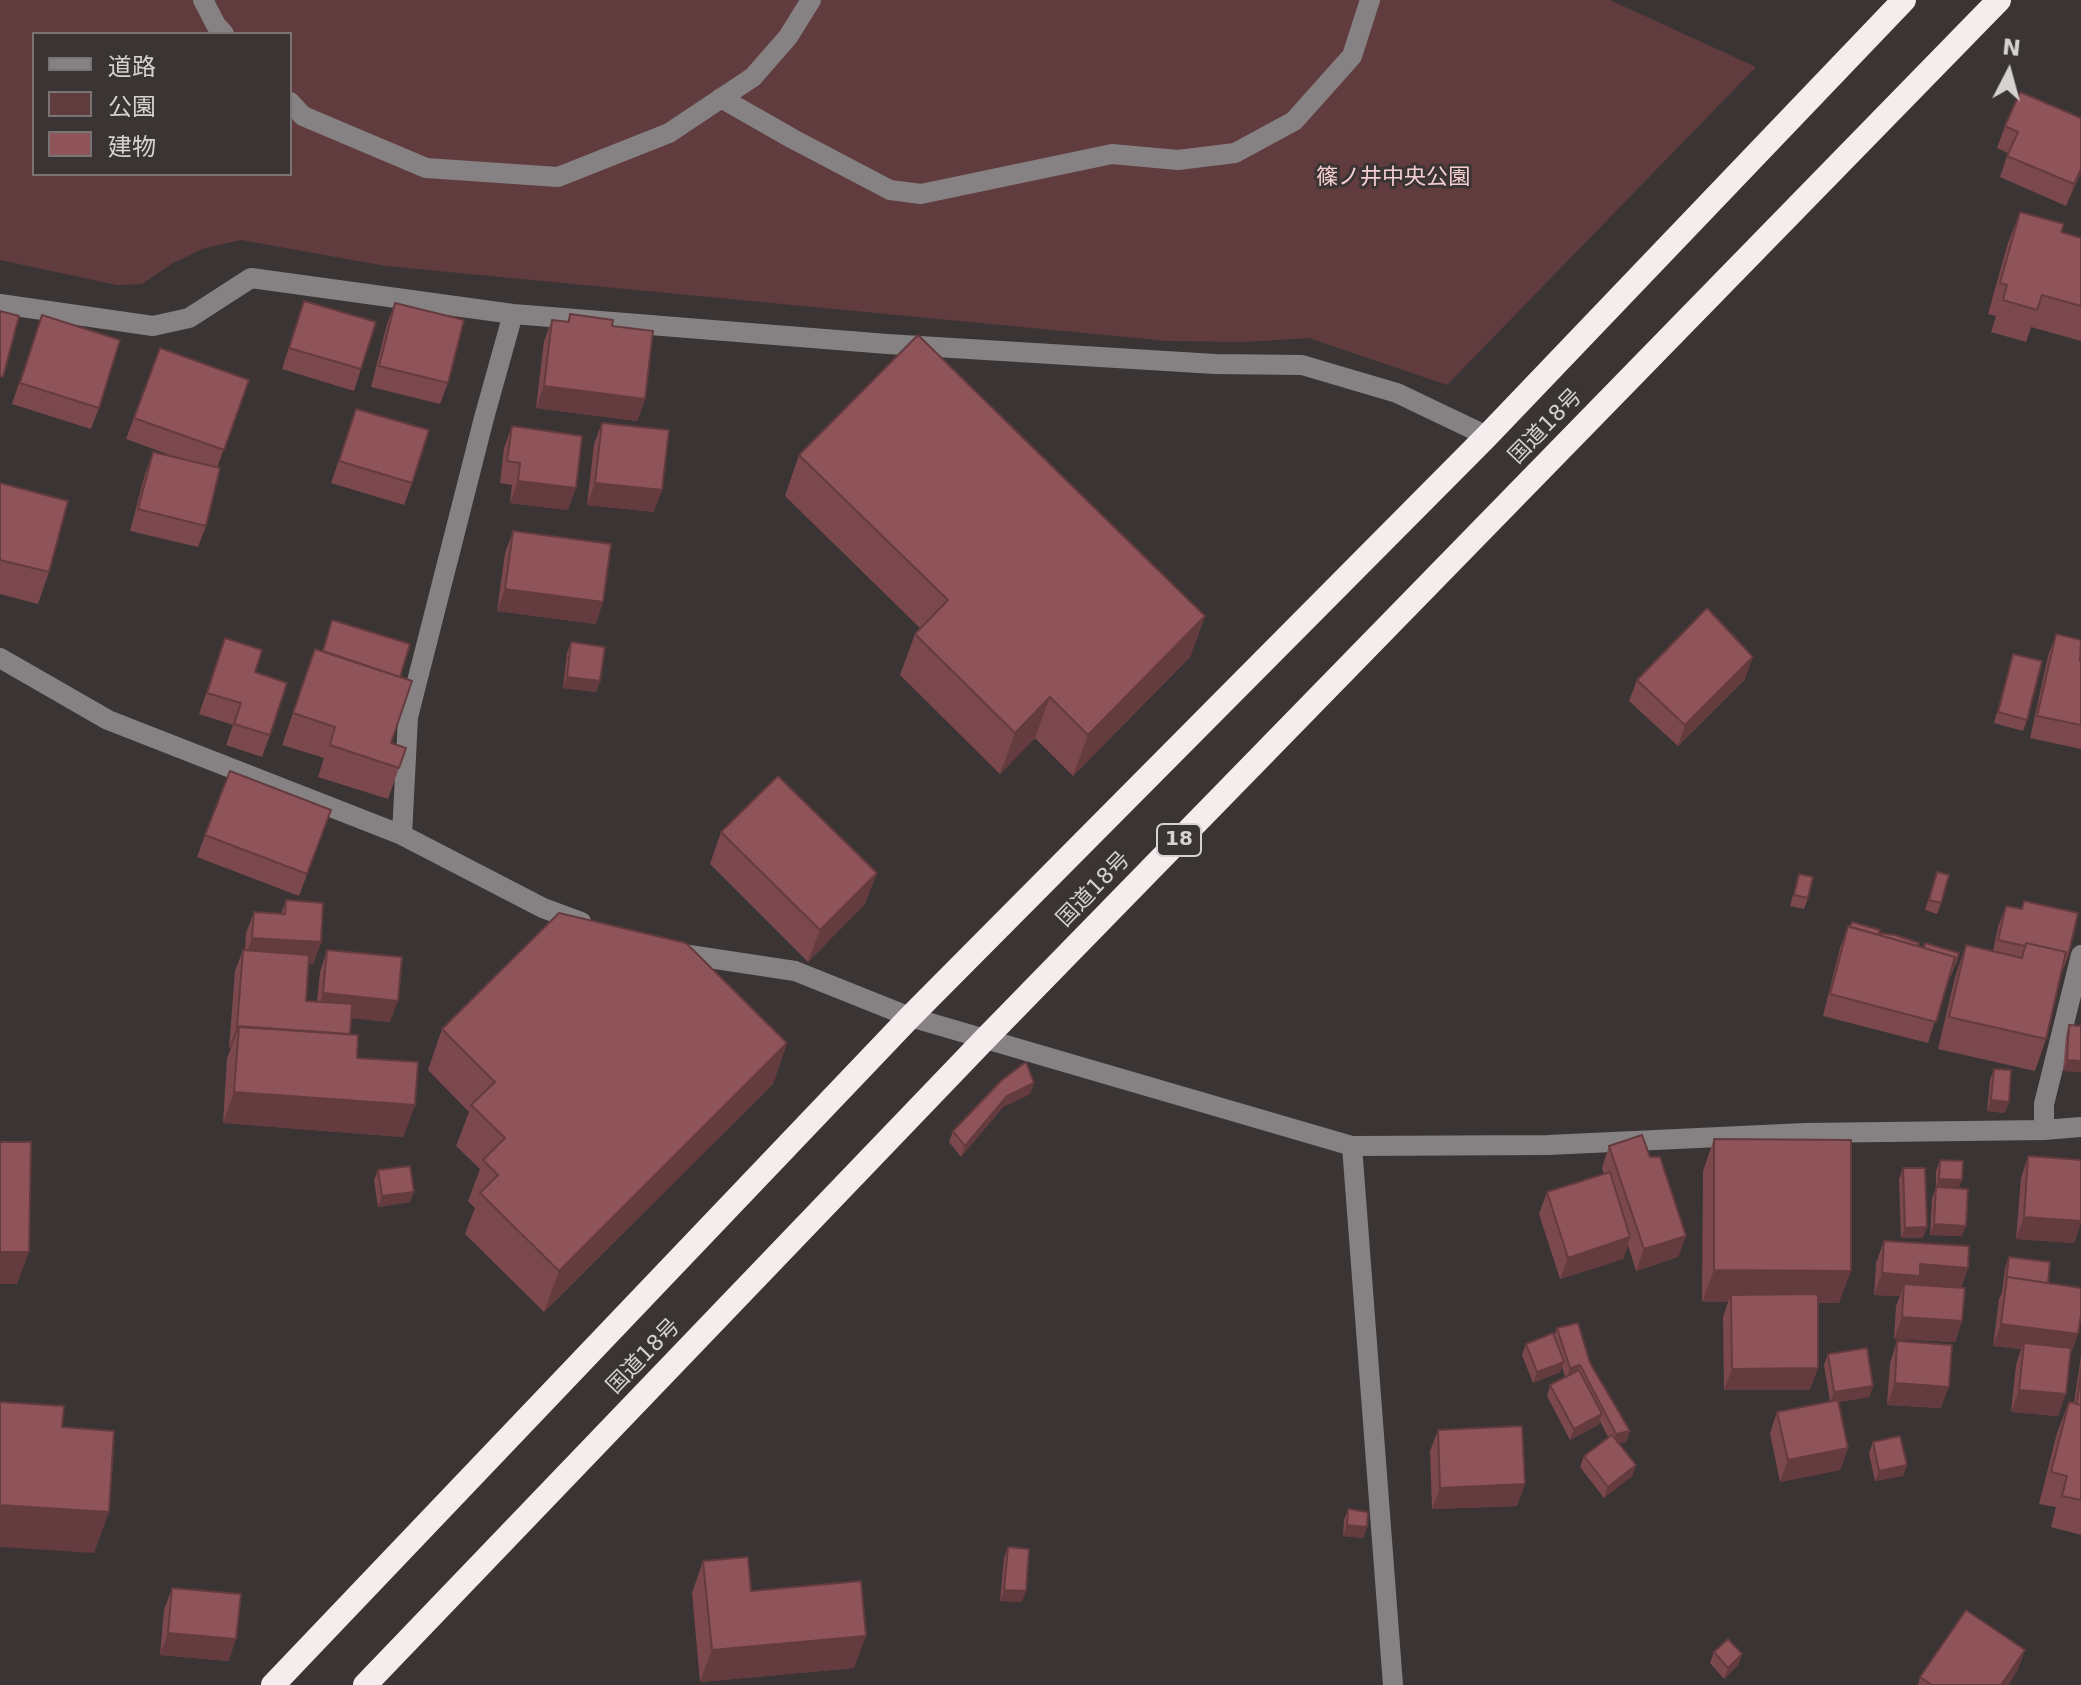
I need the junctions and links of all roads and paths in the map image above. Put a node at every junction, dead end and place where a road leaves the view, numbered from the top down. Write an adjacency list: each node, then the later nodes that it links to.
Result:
1 (203, 0): 6 (street)
2 (811, 0): 7 (street)
3 (1370, 0): 7 (street)
4 (1904, 0): 11 (highway, 国道18号)
5 (1999, 0): 18 (highway, 国道18号 / 18)
6 (222, 32)
7 (721, 98): 8 (street)
8 (292, 104)
9 (0, 304): 10 (street)
10 (513, 314): 11 (street); 13 (street)
11 (1487, 436): 17 (highway, 国道18号)
12 (0, 658): 13 (street)
13 (402, 835): 14 (street)
14 (597, 928)
15 (652, 947): 17 (street)
16 (2081, 955): 20 (street)
17 (910, 1017): 18 (street); 22 (highway, 国道18号)
18 (984, 1040): 21 (street); 23 (highway, 国道18号 / 18)
19 (2081, 1127): 20 (street)
20 (2044, 1130): 21 (street)
21 (1352, 1146): 24 (street)
22 (273, 1685)
23 (365, 1685)
24 (1393, 1685)

